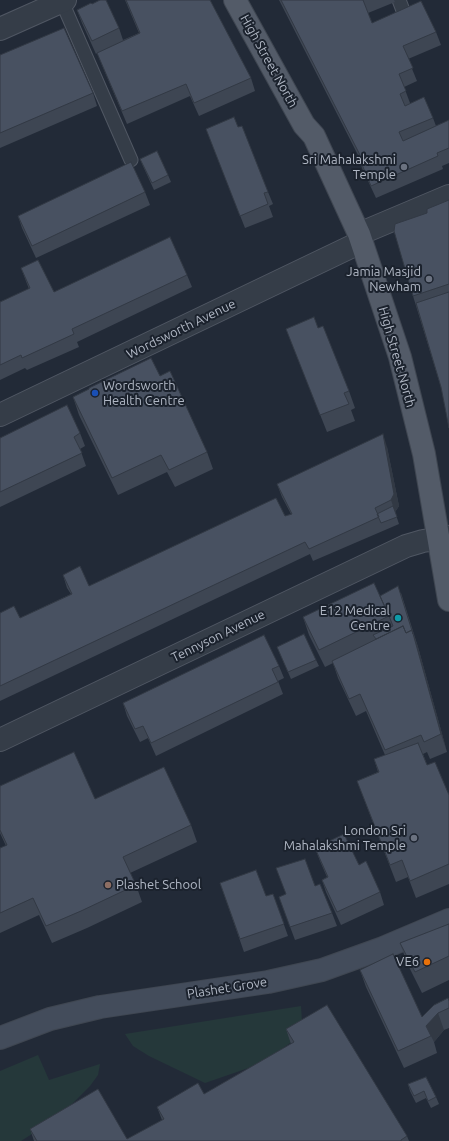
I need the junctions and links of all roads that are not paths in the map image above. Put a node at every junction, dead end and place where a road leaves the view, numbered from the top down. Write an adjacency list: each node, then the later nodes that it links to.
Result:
1 (236, 0): 8 (main road, High Street North)
2 (399, 0): 4 (lane)
3 (64, 1): 5 (street); 6 (lane)
4 (404, 13)
5 (0, 29)
6 (131, 160)
7 (449, 196): 8 (street, Wordsworth Avenue)
8 (360, 238): 9 (street, Wordsworth Avenue); 10 (main road, High Street North)
9 (0, 416)
10 (444, 538): 11 (main road, High Street North); 12 (street, Tennyson Avenue)
11 (449, 600)
12 (0, 740)
13 (449, 920): 14 (main road, Plashet Grove)
14 (0, 1038)

